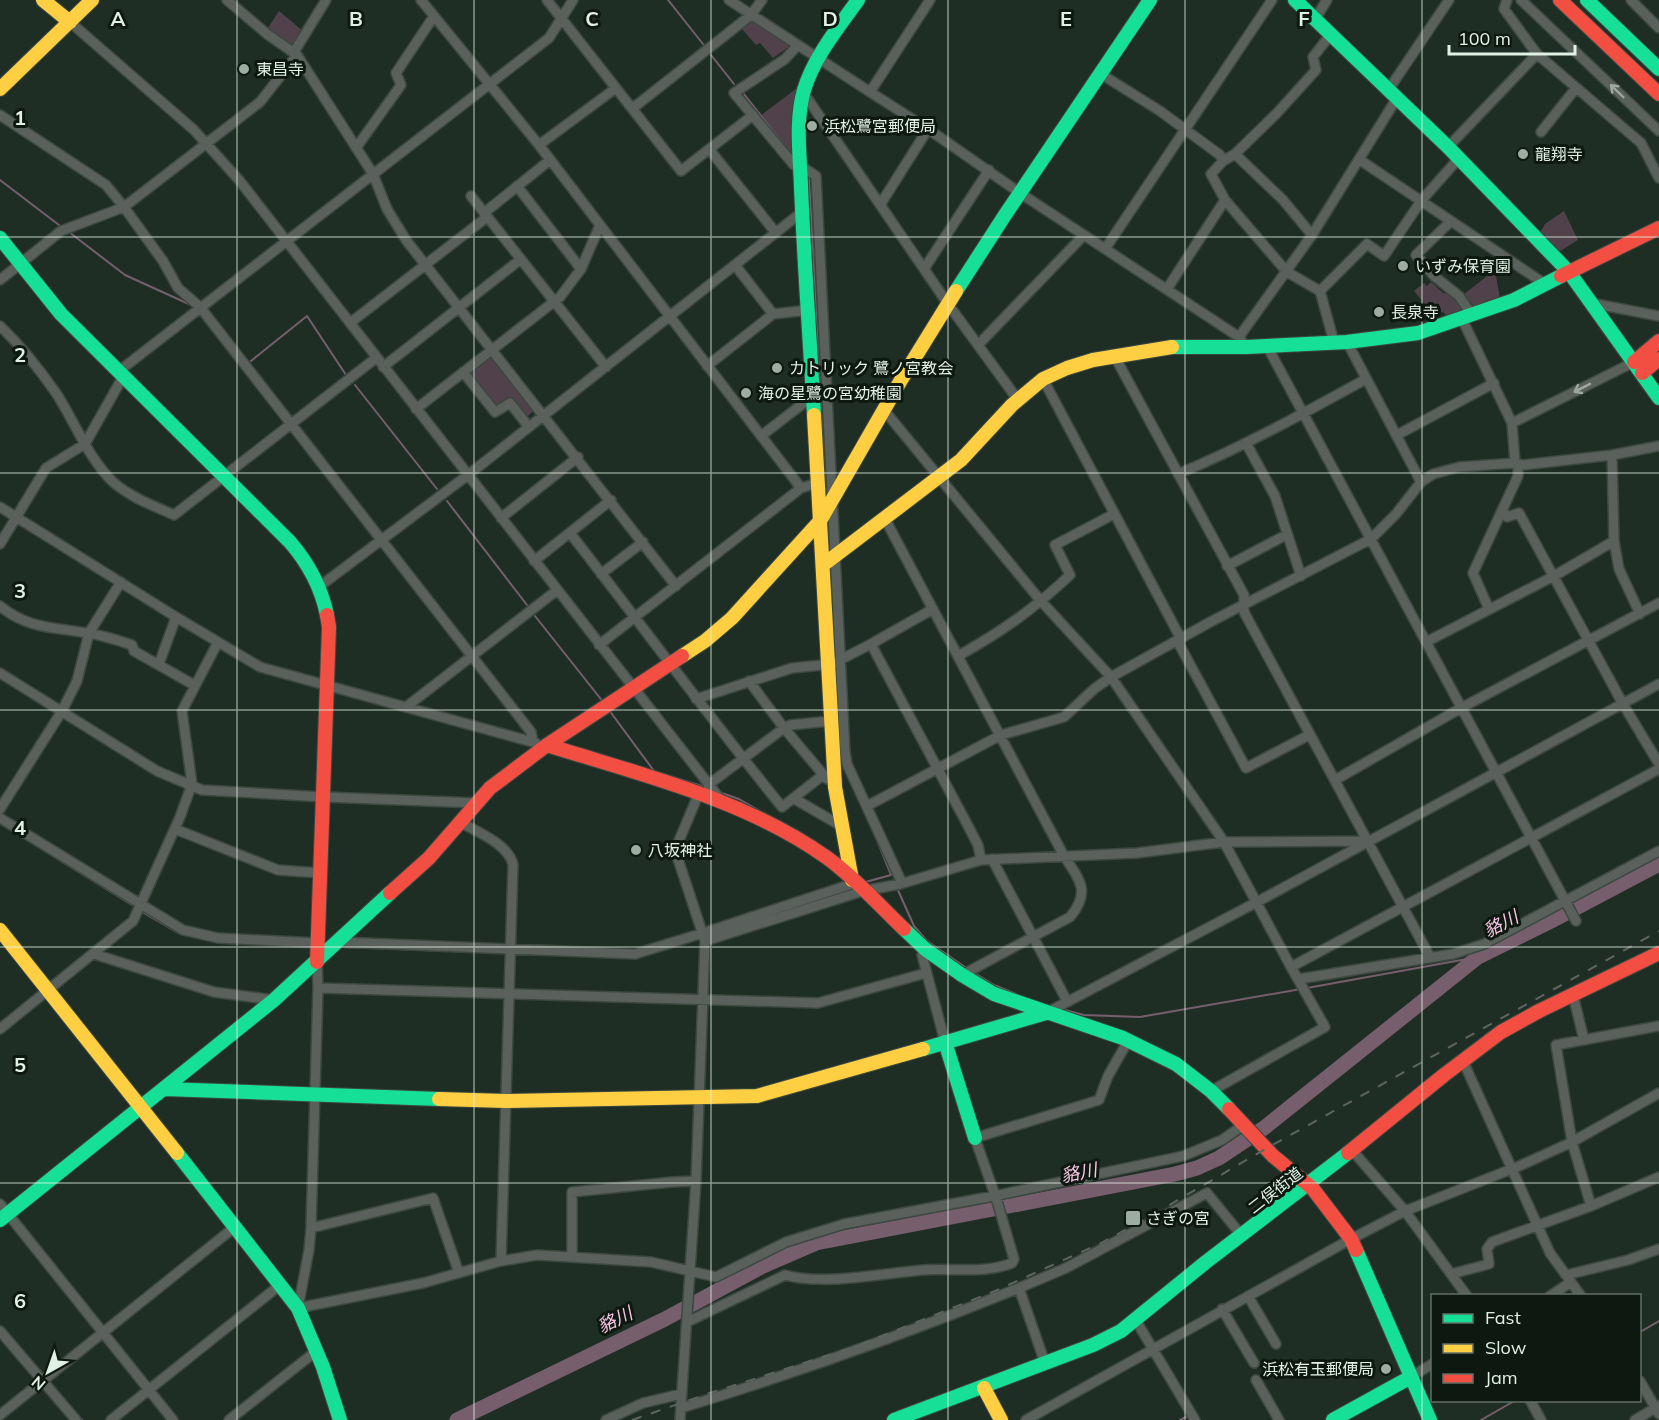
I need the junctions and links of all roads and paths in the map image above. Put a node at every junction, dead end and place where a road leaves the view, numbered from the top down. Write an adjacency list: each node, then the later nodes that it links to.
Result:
1 (43, 0): 26 (main road)
2 (92, 0): 26 (main road)
3 (227, 0): 30 (street)
4 (326, 0): 30 (street)
5 (421, 0): 23 (street)
6 (547, 0): 24 (street)
7 (573, 0): 24 (street)
8 (729, 0): 22 (street)
9 (762, 0): 22 (street)
10 (858, 0): 32 (main road)
11 (930, 0): 40 (street)
12 (1150, 0): 34 (main road)
13 (1272, 0): 48 (street)
14 (1295, 0): 25 (main road)
15 (1327, 0): 25 (street)
16 (1449, 0): 41 (street)
17 (1507, 0): 31 (street)
18 (1521, 0): 46 (street, one-way to 18)
19 (1560, 0): 42 (main road)
20 (1587, 0): 33 (main road)
21 (1631, 0): 27 (street)
22 (751, 15): 29 (street); 43 (street)
23 (434, 16): 36 (street); 54 (street)
24 (561, 17): 36 (street); 37 (street)
25 (1315, 19): 28 (main road)
26 (70, 22): 35 (main road); 50 (street)
27 (1659, 28)
28 (1331, 34): 41 (main road); 56 (street)
29 (798, 45): 32 (street); 45 (street)
30 (295, 54): 50 (street); 54 (street)
31 (1537, 54): 38 (street); 53 (street)
32 (818, 60): 39 (main road); 40 (street)
33 (1659, 69)
34 (1101, 74): 48 (street); 66 (main road)
35 (2, 83)
36 (489, 85): 52 (street); 63 (street)
37 (616, 88): 43 (street); 52 (street)
38 (1576, 88): 49 (street); 51 (street)
39 (803, 92): 61 (main road); 70 (street)
40 (870, 92): 47 (street)
41 (1393, 93): 53 (main road); 59 (street)
42 (1659, 94)
43 (633, 108): 55 (street)
44 (0, 115): 71 (street)
45 (753, 115): 55 (street); 61 (street)
46 (1658, 128): 51 (street)
47 (928, 129): 62 (street); 70 (street)
48 (1184, 129): 60 (street); 82 (street)
49 (1541, 132)
50 (206, 142): 71 (street); 81 (street)
51 (1641, 143): 64 (street)
52 (539, 145): 58 (street)
53 (1448, 147): 57 (main road)
54 (356, 148): 63 (street)
55 (709, 149): 77 (street)
56 (1235, 154): 60 (street); 78 (street)
57 (1459, 158): 69 (street); 90 (main road)
58 (550, 160): 65 (street); 75 (street)
59 (1360, 160): 69 (street); 78 (street)
60 (1222, 161): 68 (street)
61 (800, 168): 72 (main road); 151 (street)
62 (989, 170): 66 (street); 88 (street)
63 (373, 174): 81 (street); 85 (street)
64 (1659, 178)
65 (516, 186): 73 (street); 87 (street)
66 (1020, 193): 79 (street); 97 (main road)
67 (471, 195): 73 (street)
68 (1225, 200): 89 (street); 93 (street)
69 (1421, 201): 74 (street); 94 (street)
70 (880, 205): 88 (street)
71 (124, 207): 84 (street); 99 (street)
72 (802, 212): 77 (street); 100 (main road)
73 (486, 215): 83 (street); 85 (street)
74 (1451, 221): 92 (street); 104 (street)
75 (600, 225): 87 (street); 102 (street)
76 (1659, 228): 90 (main road)
77 (776, 233): 86 (street)
78 (1312, 235): 89 (street)
79 (1084, 236): 82 (street); 110 (street)
80 (0, 238): 84 (main road)
81 (287, 242): 99 (street); 105 (street)
82 (1105, 249): 93 (street)
83 (521, 259): 95 (street); 98 (street)
84 (20, 264): 91 (street); 121 (main road)
85 (427, 265): 98 (street); 105 (street)
86 (735, 265): 101 (street); 102 (street)
87 (581, 269): 95 (street)
88 (924, 269): 97 (street)
89 (1287, 272): 94 (street); 108 (street)
90 (1569, 272): 92 (main road); 96 (main road)
91 (0, 280)
92 (1545, 284): 104 (main road)
93 (1167, 289): 108 (street)
94 (1320, 291): 109 (street)
95 (554, 301): 112 (street); 118 (street)
96 (1591, 303): 103 (street); 119 (main road)
97 (948, 304): 110 (street); 129 (main road)
98 (459, 306): 112 (street); 117 (street)
99 (200, 307): 121 (street); 133 (street)
100 (809, 310): 101 (street); 127 (main road)
101 (773, 314): 116 (street)
102 (670, 316): 116 (street); 118 (street)
103 (1659, 316)
104 (1467, 317): 109 (main road); 124 (street)
105 (350, 323): 114 (street)
106 (0, 326): 138 (street)
107 (1659, 341): 119 (main road)
108 (1243, 342): 111 (main road); 113 (main road)
109 (1341, 342): 111 (main road); 123 (street)
110 (978, 345): 126 (street)
111 (1267, 346): 130 (street)
112 (493, 349): 120 (street); 131 (street)
113 (1115, 357): 122 (main road); 143 (street)
114 (376, 358): 117 (street); 133 (street)
115 (1659, 359): 119 (main road)
116 (707, 366): 136 (street)
117 (383, 367): 128 (street)
118 (606, 367): 131 (street)
119 (1638, 367): 125 (main road); 132 (street, one-way to 132)
120 (463, 372): 128 (street); 134 (street)
121 (121, 373): 138 (street); 145 (main road)
122 (1043, 379): 126 (main road); 154 (street)
123 (1366, 379): 130 (street); 135 (street)
124 (1494, 383): 132 (street); 135 (street)
125 (1659, 398)
126 (1018, 400): 146 (main road)
127 (814, 401): 136 (street); 148 (main road)
128 (416, 409): 144 (street)
129 (884, 410): 146 (street); 151 (main road)
130 (1304, 414): 137 (street); 161 (street)
131 (544, 415): 134 (street); 141 (street)
132 (1512, 423): 142 (street)
133 (291, 424): 145 (street); 162 (street)
134 (529, 427): 144 (street)
135 (1397, 435): 147 (street)
136 (761, 436): 149 (street)
137 (1246, 443): 143 (street); 160 (street)
138 (85, 444): 145 (street); 155 (street)
139 (1659, 446): 140 (street)
140 (1612, 455): 142 (street); 163 (street)
141 (578, 457): 150 (street); 156 (street)
142 (1517, 464): 147 (street); 153 (street)
143 (1178, 474): 168 (street)
144 (468, 475): 156 (street); 162 (street)
145 (225, 476): 173 (main road)
146 (937, 477): 158 (main road); 176 (street)
147 (1421, 482): 161 (street)
148 (818, 483): 149 (street); 157 (main road)
149 (801, 489): 174 (street)
150 (611, 500): 159 (street); 164 (street)
151 (831, 501): 157 (main road); 167 (street)
152 (0, 507): 155 (street)
153 (1503, 511): 171 (street); 181 (street)
154 (1114, 514): 176 (street); 186 (street)
155 (15, 517): 165 (street); 172 (street)
156 (501, 518): 166 (street)
157 (822, 518): 167 (main road); 196 (main road)
158 (885, 519): 167 (main road); 180 (street)
159 (570, 533): 166 (street); 169 (street)
160 (1286, 535): 168 (street); 170 (street)
161 (1371, 539): 170 (street); 189 (street)
162 (381, 540): 173 (street); 192 (street)
163 (1614, 541): 171 (street); 182 (street)
164 (643, 542): 169 (street); 174 (street)
165 (0, 544)
166 (534, 561): 175 (street)
167 (829, 562): 194 (main road)
168 (1227, 566): 178 (street)
169 (601, 574): 184 (street)
170 (1301, 576): 178 (street)
171 (1554, 576): 181 (street); 187 (street)
172 (121, 582): 183 (street); 185 (street)
173 (320, 586): 202 (main road)
174 (676, 586): 184 (street)
175 (556, 591): 191 (street); 192 (street)
176 (1041, 602): 193 (street); 198 (street)
177 (1659, 603): 182 (street)
178 (1245, 605): 186 (street); 212 (street)
179 (0, 606): 185 (street)
180 (933, 609): 190 (street); 193 (street)
181 (1489, 609): 189 (street)
182 (1640, 614): 187 (street)
183 (176, 617): 188 (street); 195 (street)
184 (635, 617): 191 (street); 196 (street)
185 (89, 633): 195 (street); 208 (street)
186 (1181, 639): 198 (street); 212 (street)
187 (1589, 640): 205 (street); 207 (street)
188 (218, 642): 201 (street); 202 (street)
189 (1426, 642): 207 (street)
190 (872, 644): 194 (street); 216 (street)
191 (599, 645): 203 (street)
192 (472, 656): 206 (street); 213 (street)
193 (958, 656): 211 (street)
194 (835, 662): 199 (street); 209 (main road); 226 (street)
195 (159, 664): 201 (street)
196 (669, 664): 203 (main road); 204 (street)
197 (0, 673): 208 (street)
198 (1111, 677): 211 (street); 234 (street)
199 (749, 681): 204 (street); 210 (street)
200 (1659, 684): 205 (street)
201 (194, 685): 220 (street)
202 (328, 686): 206 (street); 223 (main road)
203 (632, 688): 213 (main road); 222 (street)
204 (696, 699): 214 (street)
205 (1623, 704): 215 (street); 217 (street)
206 (406, 707): 213 (street)
207 (1461, 708): 217 (street); 219 (street)
208 (62, 711): 220 (street); 227 (street)
209 (830, 721): 210 (street); 221 (main road)
210 (784, 728): 214 (street); 218 (street)
211 (1001, 735): 216 (street); 236 (street)
212 (1309, 735): 219 (street)
213 (540, 743): 222 (main road); 225 (main road)
214 (743, 759): 222 (street); 224 (street)
215 (1659, 766): 232 (street)
216 (938, 769): 226 (street); 238 (street)
217 (1496, 771): 232 (street); 233 (street)
218 (823, 775): 221 (street); 224 (street)
219 (1335, 780): 233 (street)
220 (191, 786): 223 (street); 231 (street)
221 (836, 787): 230 (main road)
222 (705, 788): 240 (main road); 248 (street)
223 (324, 797): 225 (street); 239 (main road)
224 (793, 798): 230 (street)
225 (477, 802): 229 (main road)
226 (867, 806): 241 (street)
227 (0, 809)
228 (0, 818): 244 (street)
229 (460, 822): 250 (main road); 252 (street)
230 (843, 827): 240 (main road)
231 (175, 829): 239 (street); 244 (street)
232 (1531, 839): 243 (street); 245 (street)
233 (1368, 841): 234 (street); 242 (street); 245 (street)
234 (1224, 842): 236 (street); 242 (street)
235 (1659, 851): 243 (street)
236 (1064, 856): 237 (street); 249 (street)
237 (992, 859): 238 (street); 249 (street)
238 (981, 860): 241 (street)
239 (321, 873): 251 (main road)
240 (857, 884): 241 (street); 248 (street); 253 (main road)
241 (897, 885)
242 (1257, 902): 258 (street); 268 (street)
243 (1565, 902): 246 (street); 256 (street)
244 (140, 905): 251 (street); 254 (street)
245 (1403, 906): 256 (street); 258 (street)
246 (1576, 921)
247 (1, 934): 263 (main road)
248 (704, 937): 252 (street); 267 (street)
249 (1033, 937): 259 (street); 268 (street)
250 (339, 942): 252 (street); 257 (main road)
251 (318, 944): 257 (main road)
252 (511, 950): 264 (street)
253 (925, 950): 259 (main road); 260 (street)
254 (94, 954): 263 (street); 266 (street)
255 (1659, 954): 265 (main road, 二俣街道)
256 (1430, 957): 261 (street)
257 (317, 962): 262 (street); 266 (main road)
258 (1291, 967): 261 (street)
259 (968, 972): 269 (main road)
260 (926, 973): 267 (street); 274 (street)
261 (1300, 981): 277 (street)
262 (318, 988): 264 (street); 279 (street)
263 (49, 990): 271 (street); 282 (main road)
264 (509, 994): 267 (street); 281 (street)
265 (1573, 995): 272 (street); 275 (main road, 二俣街道)
266 (274, 1000): 276 (main road)
267 (703, 1000): 280 (street)
268 (1065, 1003): 269 (street)
269 (1048, 1012): 273 (main road); 274 (main road)
270 (1658, 1027): 272 (street)
271 (0, 1029)
272 (1584, 1040): 285 (street)
273 (1128, 1041): 277 (main road); 284 (street)
274 (945, 1042): 280 (main road); 284 (main road)
275 (1463, 1061): 286 (main road, 二俣街道); 287 (street)
276 (165, 1089): 279 (main road); 282 (main road)
277 (1211, 1091): 283 (main road)
278 (1659, 1093): 285 (street)
279 (314, 1096): 281 (main road); 297 (street)
280 (700, 1097): 281 (main road); 289 (street)
281 (506, 1101): 302 (street)
282 (142, 1107): 294 (main road); 296 (main road)
283 (1247, 1127): 290 (main road); 291 (street)
284 (975, 1138): 291 (street)
285 (1572, 1142): 287 (street); 292 (street)
286 (1352, 1149): 290 (main road, 二俣街道); 293 (street)
287 (1512, 1168): 293 (street); 295 (street)
288 (1659, 1177): 292 (street)
289 (696, 1181): 301 (street); 303 (street)
290 (1308, 1185): 298 (main road, 二俣街道); 299 (main road)
291 (995, 1199): 303 (street); 315 (street)
292 (1591, 1206): 295 (street)
293 (1405, 1212): 299 (street); 305 (street)
294 (3, 1213): 318 (street)
295 (1538, 1225): 305 (street); 306 (street)
296 (236, 1226): 307 (main road); 318 (street)
297 (310, 1228): 304 (street); 313 (street)
298 (1242, 1236): 308 (street); 316 (main road, 二俣街道)
299 (1351, 1239): 312 (street); 325 (main road)
300 (1659, 1249): 306 (street)
301 (572, 1256): 302 (street); 303 (street)
302 (501, 1261): 304 (street)
303 (690, 1271): 315 (street)
304 (459, 1273): 313 (street)
305 (1451, 1274): 309 (street)
306 (1569, 1279): 310 (street); 311 (street)
307 (280, 1285): 313 (main road); 330 (street)
308 (1019, 1288): 322 (street); 333 (street)
309 (1466, 1294)
310 (1552, 1294)
311 (1580, 1294)
312 (1248, 1296): 314 (street); 319 (street)
313 (298, 1308): 321 (main road)
314 (1222, 1309): 320 (street); 323 (street)
315 (687, 1317): 331 (street)
316 (1135, 1319): 320 (street); 322 (main road, 二俣街道)
317 (0, 1331): 327 (street)
318 (102, 1332): 327 (street); 330 (street)
319 (1276, 1344)
320 (1154, 1349): 345 (street); 346 (street)
321 (315, 1352): 339 (street); 340 (main road)
322 (1045, 1364): 329 (main road, 二俣街道)
323 (1254, 1364)
324 (1431, 1365): 325 (street)
325 (1411, 1377): 348 (main road); 349 (main road)
326 (1256, 1380): 347 (street)
327 (43, 1381): 335 (street); 336 (street)
328 (1641, 1383): 334 (street)
329 (984, 1388): 343 (main road, 二俣街道); 344 (main road)
330 (149, 1390): 337 (street); 338 (street)
331 (681, 1394): 333 (street); 341 (street)
332 (1531, 1402): 350 (street)
333 (681, 1408): 342 (street)
334 (1658, 1410): 351 (street)
335 (0, 1415)
336 (76, 1420)
337 (111, 1420)
338 (172, 1420)
339 (229, 1420)
340 (340, 1420)
341 (606, 1420)
342 (680, 1420)
343 (894, 1420)
344 (1001, 1420)
345 (1026, 1420)
346 (1195, 1420)
347 (1279, 1420)
348 (1333, 1420)
349 (1430, 1420)
350 (1541, 1420)
351 (1635, 1420)

